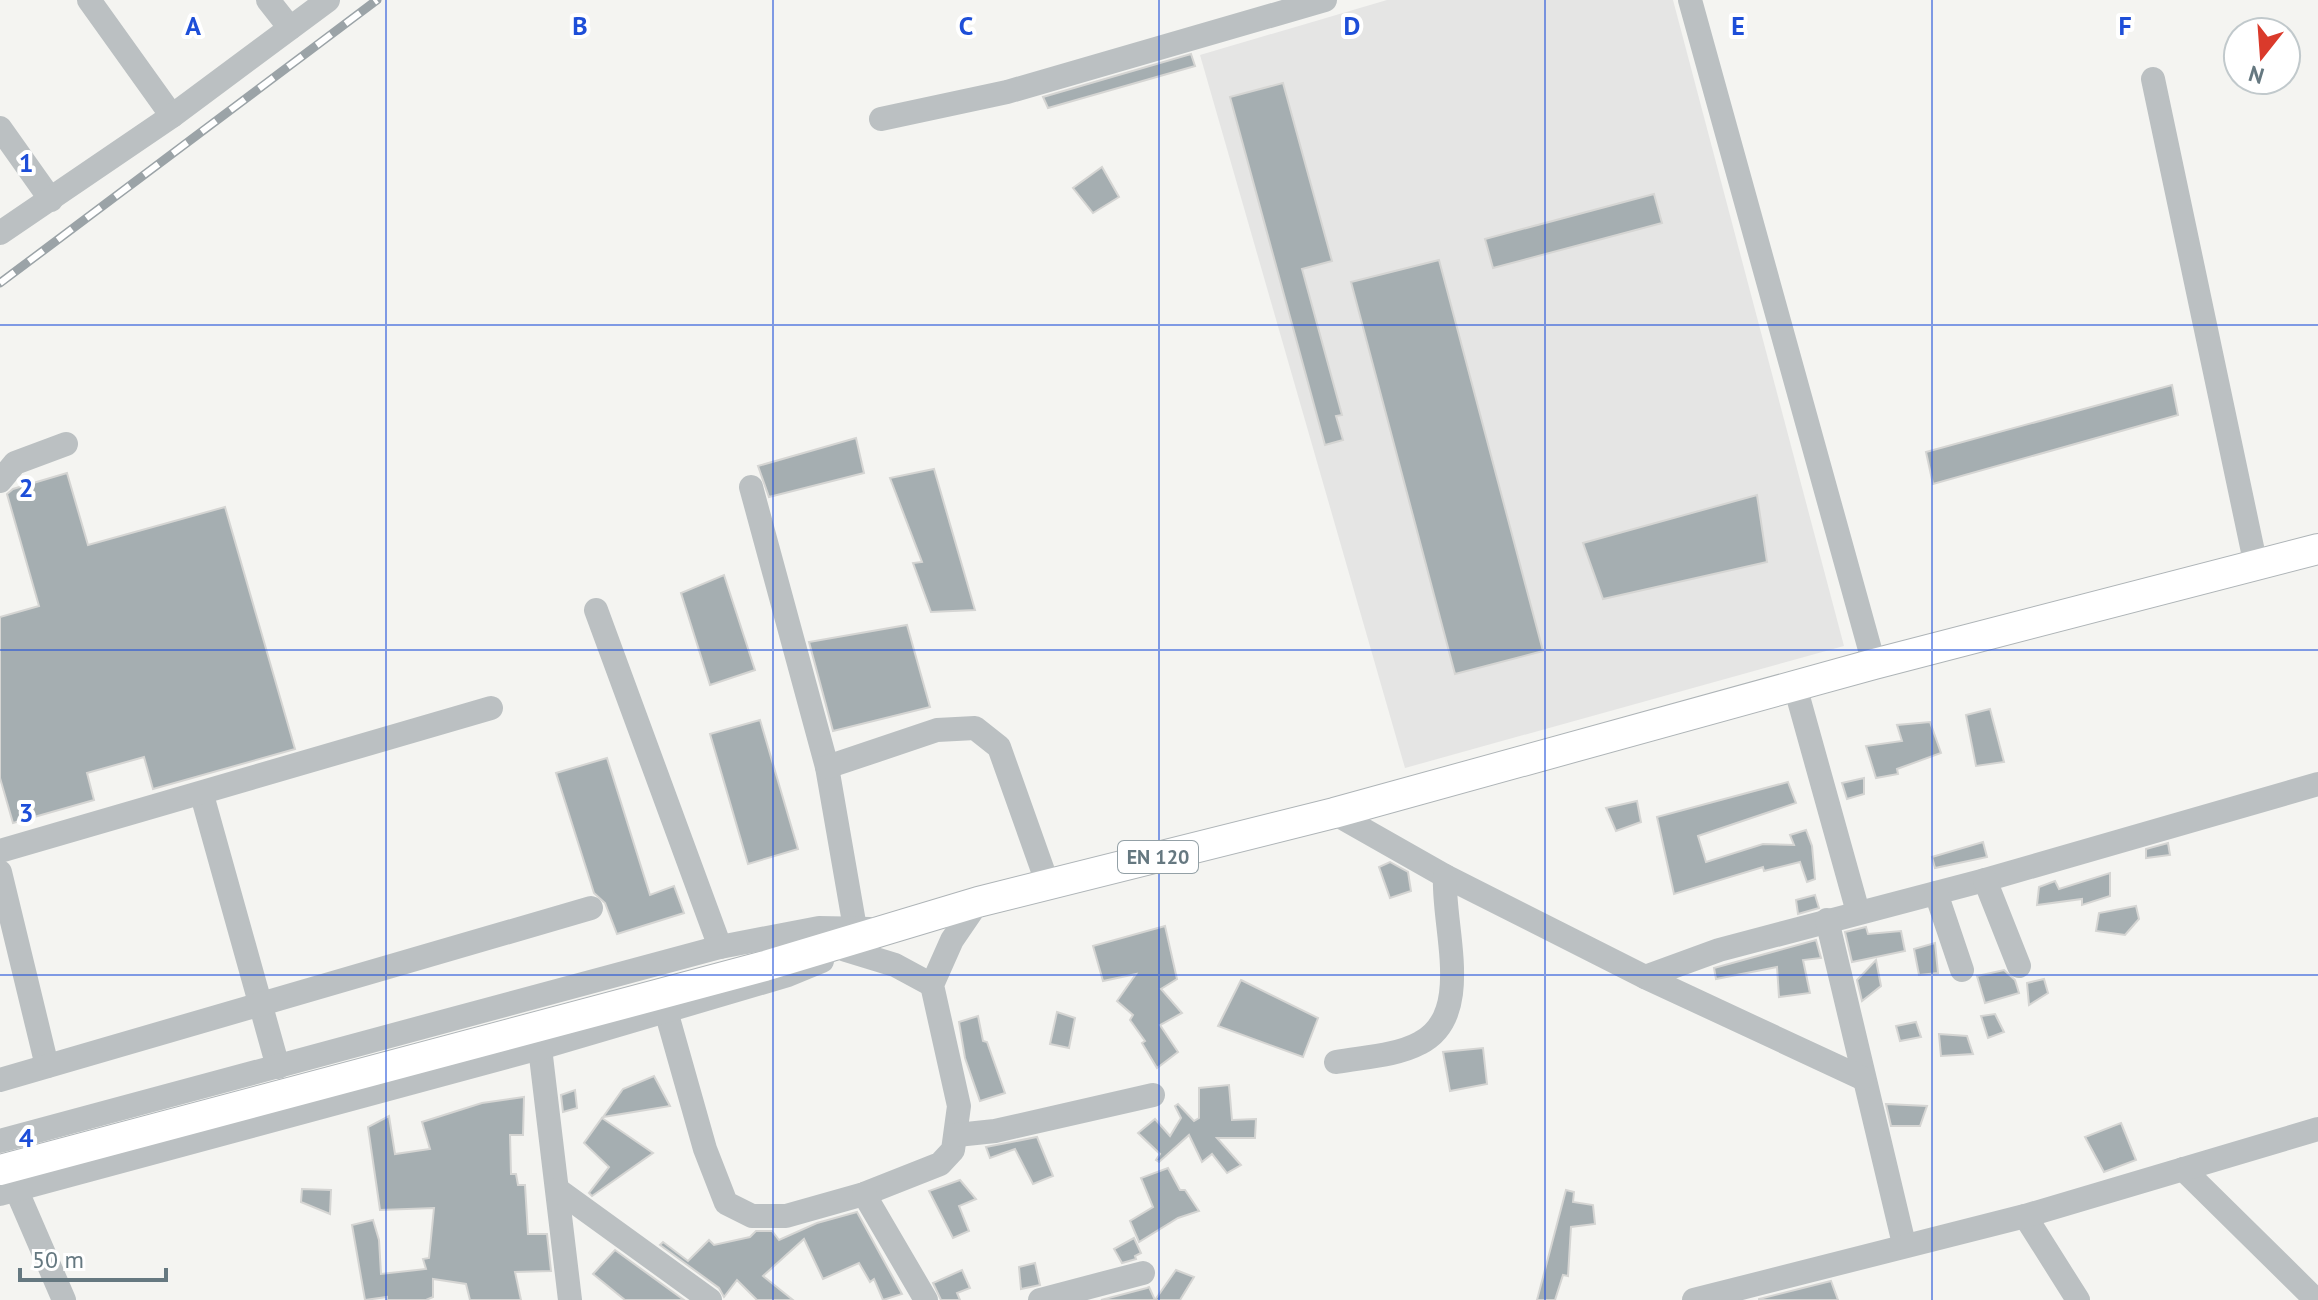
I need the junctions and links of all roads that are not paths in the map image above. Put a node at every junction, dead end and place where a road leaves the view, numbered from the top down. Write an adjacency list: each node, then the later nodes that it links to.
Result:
1 (89, 0): 8 (street)
2 (268, 0): 6 (street)
3 (328, 0): 6 (street)
4 (1325, 0): 9 (street)
5 (1690, 0): 19 (street)
6 (290, 28): 8 (street)
7 (2153, 79): 17 (street)
8 (172, 116): 11 (street)
9 (881, 119)
10 (0, 128): 11 (street)
11 (51, 200): 12 (street)
12 (0, 233)
13 (66, 444): 14 (street)
14 (0, 481)
15 (751, 487): 22 (street)
16 (2318, 549): 17 (main road, EN 120)
17 (2256, 566): 19 (main road, EN 120)
18 (596, 610): 37 (street)
19 (1874, 664): 20 (main road, EN 120)
20 (1795, 686): 25 (main road, EN 120); 34 (street)
21 (491, 708): 24 (street)
22 (827, 767): 30 (street); 36 (street)
23 (2318, 784): 29 (street)
24 (202, 795): 26 (street); 42 (street)
25 (1334, 813): 28 (street); 30 (main road, EN 120)
26 (0, 851)
27 (0, 872): 46 (street)
28 (1445, 876): 40 (street); 45 (street)
29 (1985, 880): 31 (street); 38 (street)
30 (1048, 885): 32 (main road, EN 120)
31 (1936, 893): 34 (street); 39 (street)
32 (978, 902): 36 (main road, EN 120); 41 (street)
33 (591, 908): 42 (street)
34 (1858, 912): 35 (street)
35 (1827, 920): 40 (street); 48 (street)
36 (859, 936): 37 (street); 41 (street); 43 (street); 55 (main road, EN 120)
37 (720, 947): 47 (street)
38 (2019, 966)
39 (1962, 970)
40 (1645, 977): 48 (street)
41 (932, 985): 52 (street)
42 (260, 1004): 46 (street); 47 (street)
43 (666, 1011): 44 (street); 57 (street)
44 (540, 1048): 55 (street); 56 (street)
45 (1336, 1062)
46 (47, 1066): 49 (street)
47 (278, 1067): 53 (street)
48 (1862, 1078): 59 (street)
49 (0, 1080)
50 (1153, 1095): 52 (street)
51 (2318, 1129): 54 (street)
52 (957, 1135): 57 (street)
53 (0, 1141)
54 (2183, 1169): 58 (street); 61 (street)
55 (5, 1184): 62 (street)
56 (558, 1190): 63 (street); 64 (street)
57 (864, 1194): 65 (street)
58 (2025, 1216): 59 (street); 68 (street)
59 (1904, 1244): 67 (street)
60 (1143, 1273): 66 (street)
61 (2315, 1298)
62 (64, 1300)
63 (570, 1300)
64 (710, 1300)
65 (926, 1300)
66 (1040, 1300)
67 (1694, 1300)
68 (2078, 1300)

